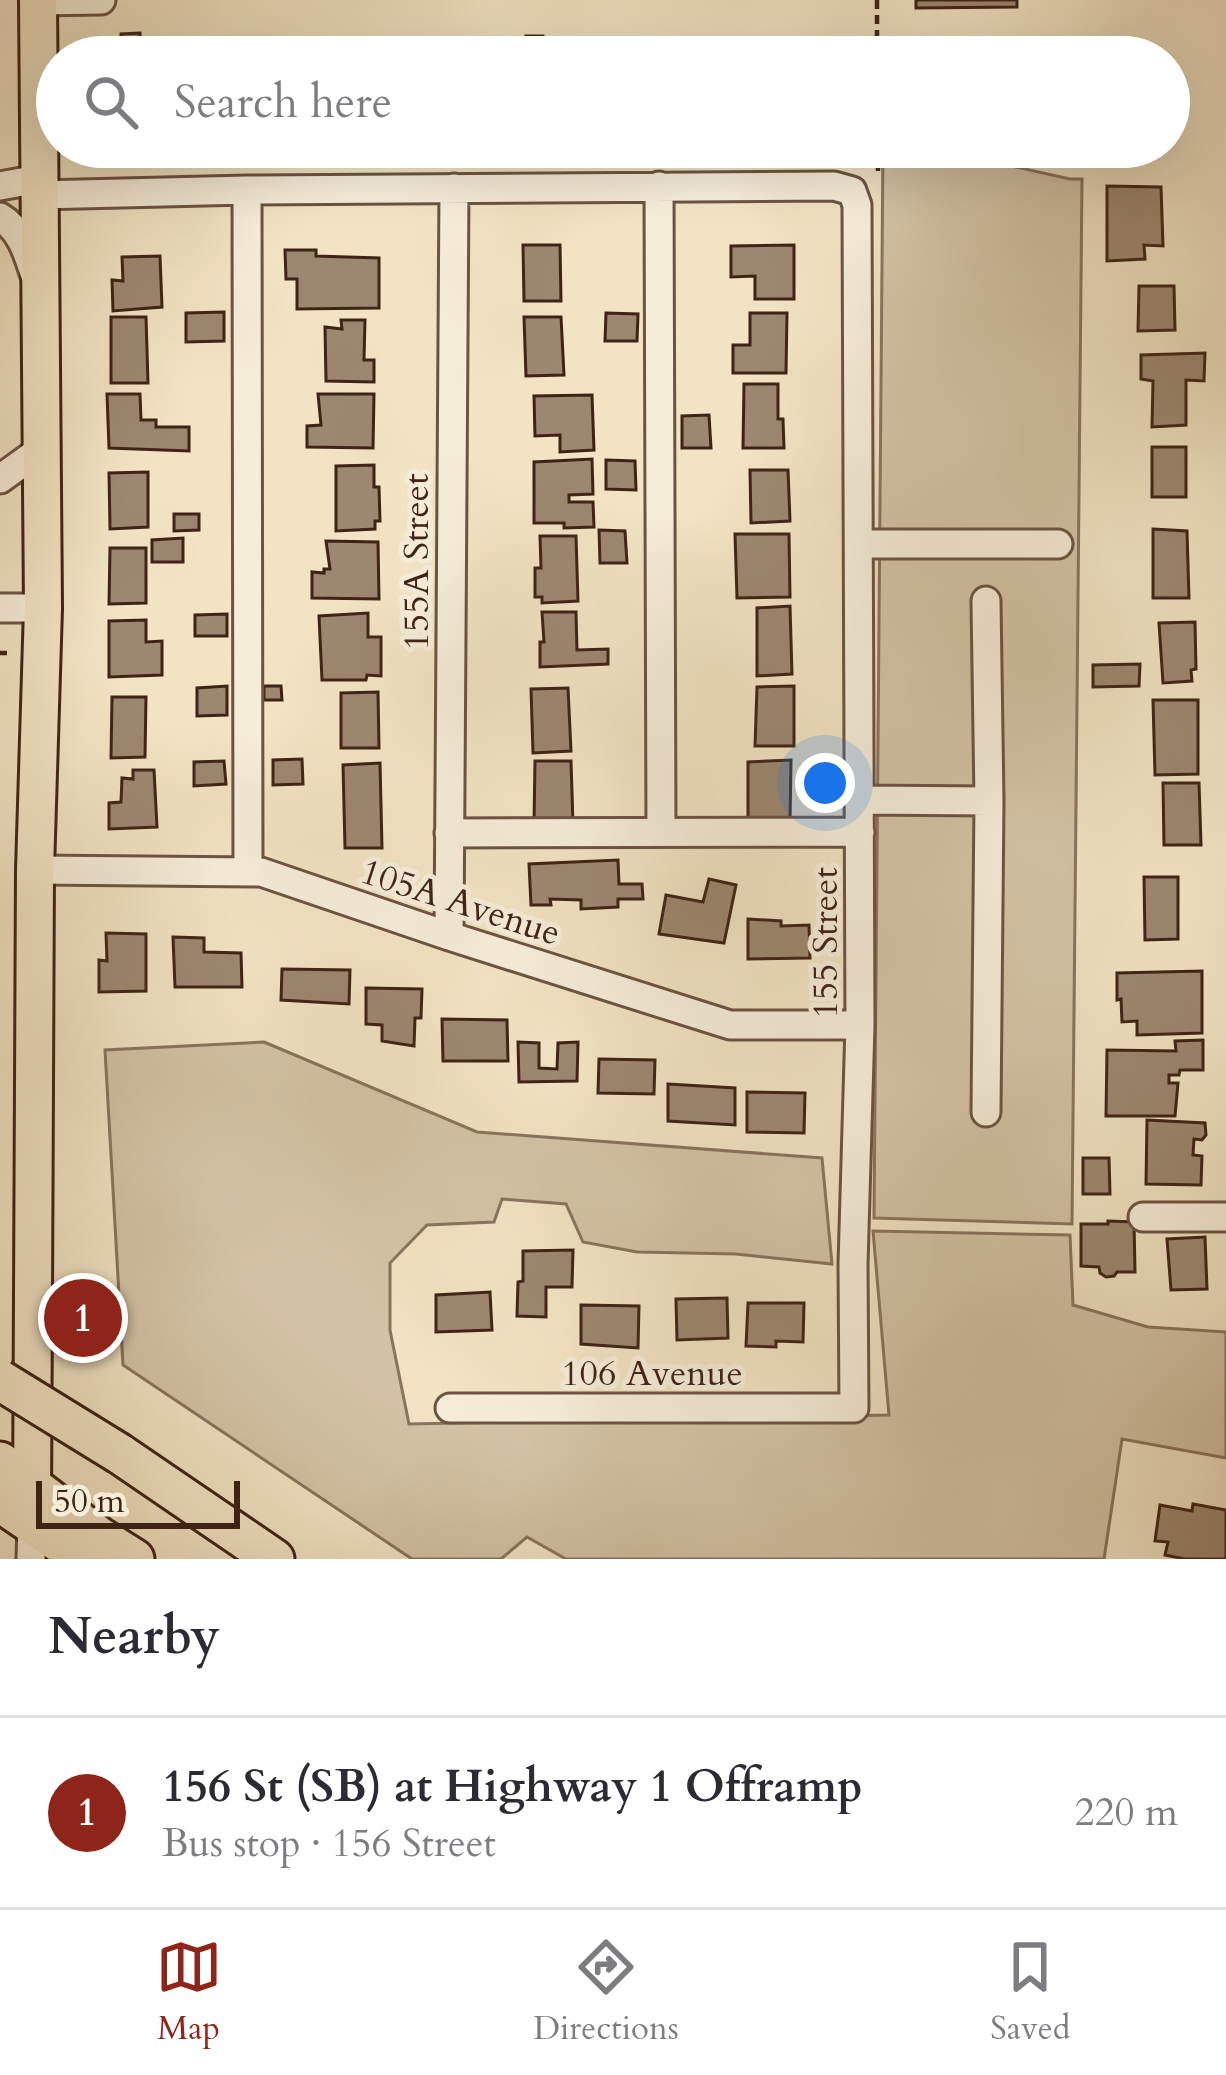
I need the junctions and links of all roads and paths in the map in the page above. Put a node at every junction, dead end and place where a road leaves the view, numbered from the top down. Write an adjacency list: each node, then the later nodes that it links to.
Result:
1 (38, 0): 2 (street); 4 (main road)
2 (100, 0)
3 (877, 0): 5 (path)
4 (38, 36)
5 (878, 36)
6 (38, 168): 11 (main road)
7 (871, 168): 8 (path)
8 (865, 185): 10 (street); 18 (street, 155 Street)
9 (0, 186): 11 (street)
10 (659, 186): 12 (street); 25 (street)
11 (38, 187): 13 (street); 15 (main road)
12 (454, 188): 13 (street); 27 (street, 155A Street)
13 (247, 190): 29 (street)
14 (0, 217): 15 (street)
15 (40, 292): 16 (main road)
16 (43, 448): 17 (street); 22 (main road)
17 (0, 479)
18 (860, 544): 19 (street); 23 (street, 155 Street)
19 (1058, 544)
20 (986, 601): 24 (street)
21 (0, 608): 22 (street)
22 (43, 608): 28 (main road)
23 (860, 800): 24 (street); 26 (street, 155 Street)
24 (989, 801): 32 (street)
25 (661, 832): 26 (street); 27 (street)
26 (860, 832): 31 (street, 155 Street)
27 (449, 833): 30 (street, 155A Street)
28 (35, 870): 29 (street, 105A Avenue); 38 (main road)
29 (248, 872): 30 (street, 105A Avenue)
30 (449, 936): 31 (street, 105A Avenue)
31 (860, 1024): 37 (street, 155 Street)
32 (986, 1112)
33 (1143, 1216): 34 (street)
34 (1226, 1217)
35 (0, 1380): 41 (highway, bridge)
36 (450, 1408): 37 (street, 106 Avenue)
37 (854, 1408)
38 (19, 1506): 39 (highway); 40 (highway)
39 (84, 1559)
40 (134, 1559)
41 (274, 1559)

